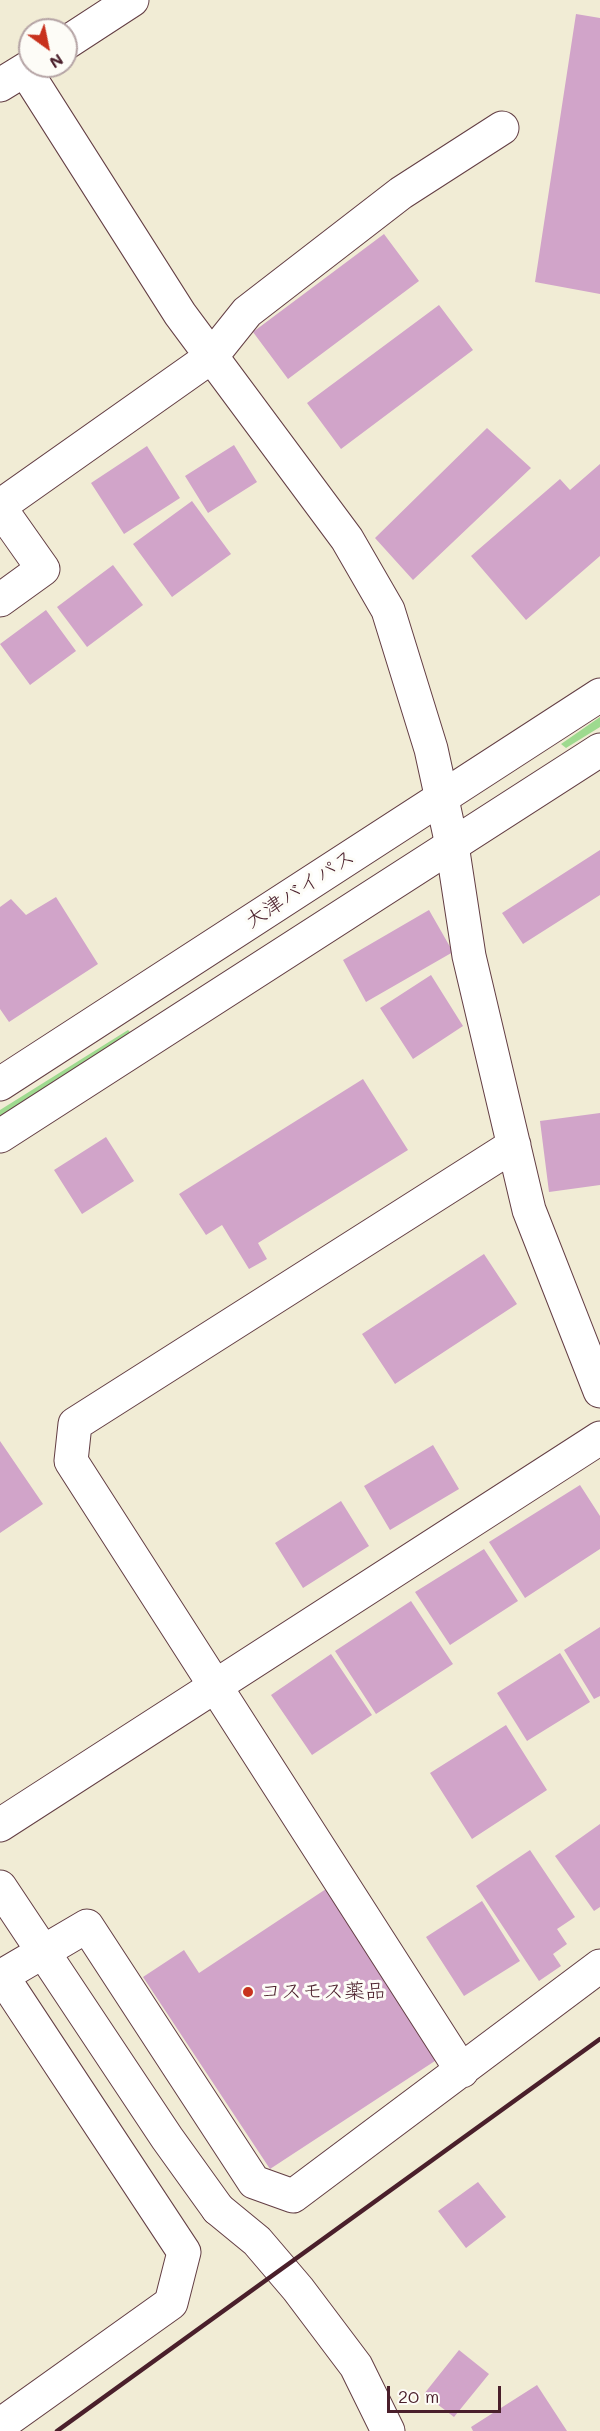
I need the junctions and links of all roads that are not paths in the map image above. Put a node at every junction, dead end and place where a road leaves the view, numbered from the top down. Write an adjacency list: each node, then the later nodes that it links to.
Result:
1 (132, 0): 2 (main road)
2 (78, 35)
3 (22, 78): 5 (main road)
4 (502, 128): 5 (main road)
5 (211, 357): 6 (main road); 10 (main road)
6 (0, 507): 7 (main road)
7 (0, 600)
8 (600, 695): 10 (main road, 大津バイパス)
9 (600, 750): 11 (main road)
10 (442, 798): 11 (main road); 12 (main road, 大津バイパス)
11 (452, 845): 13 (main road); 14 (main road)
12 (0, 1084)
13 (0, 1136)
14 (514, 1145): 15 (main road); 17 (main road)
15 (600, 1391)
16 (600, 1438): 17 (main road)
17 (216, 1685): 18 (main road); 22 (main road)
18 (0, 1825)
19 (0, 1887): 20 (main road)
20 (42, 1954): 22 (main road); 23 (main road); 24 (main road)
21 (600, 1966): 22 (main road)
22 (462, 2071)
23 (0, 2425)
24 (388, 2431)

